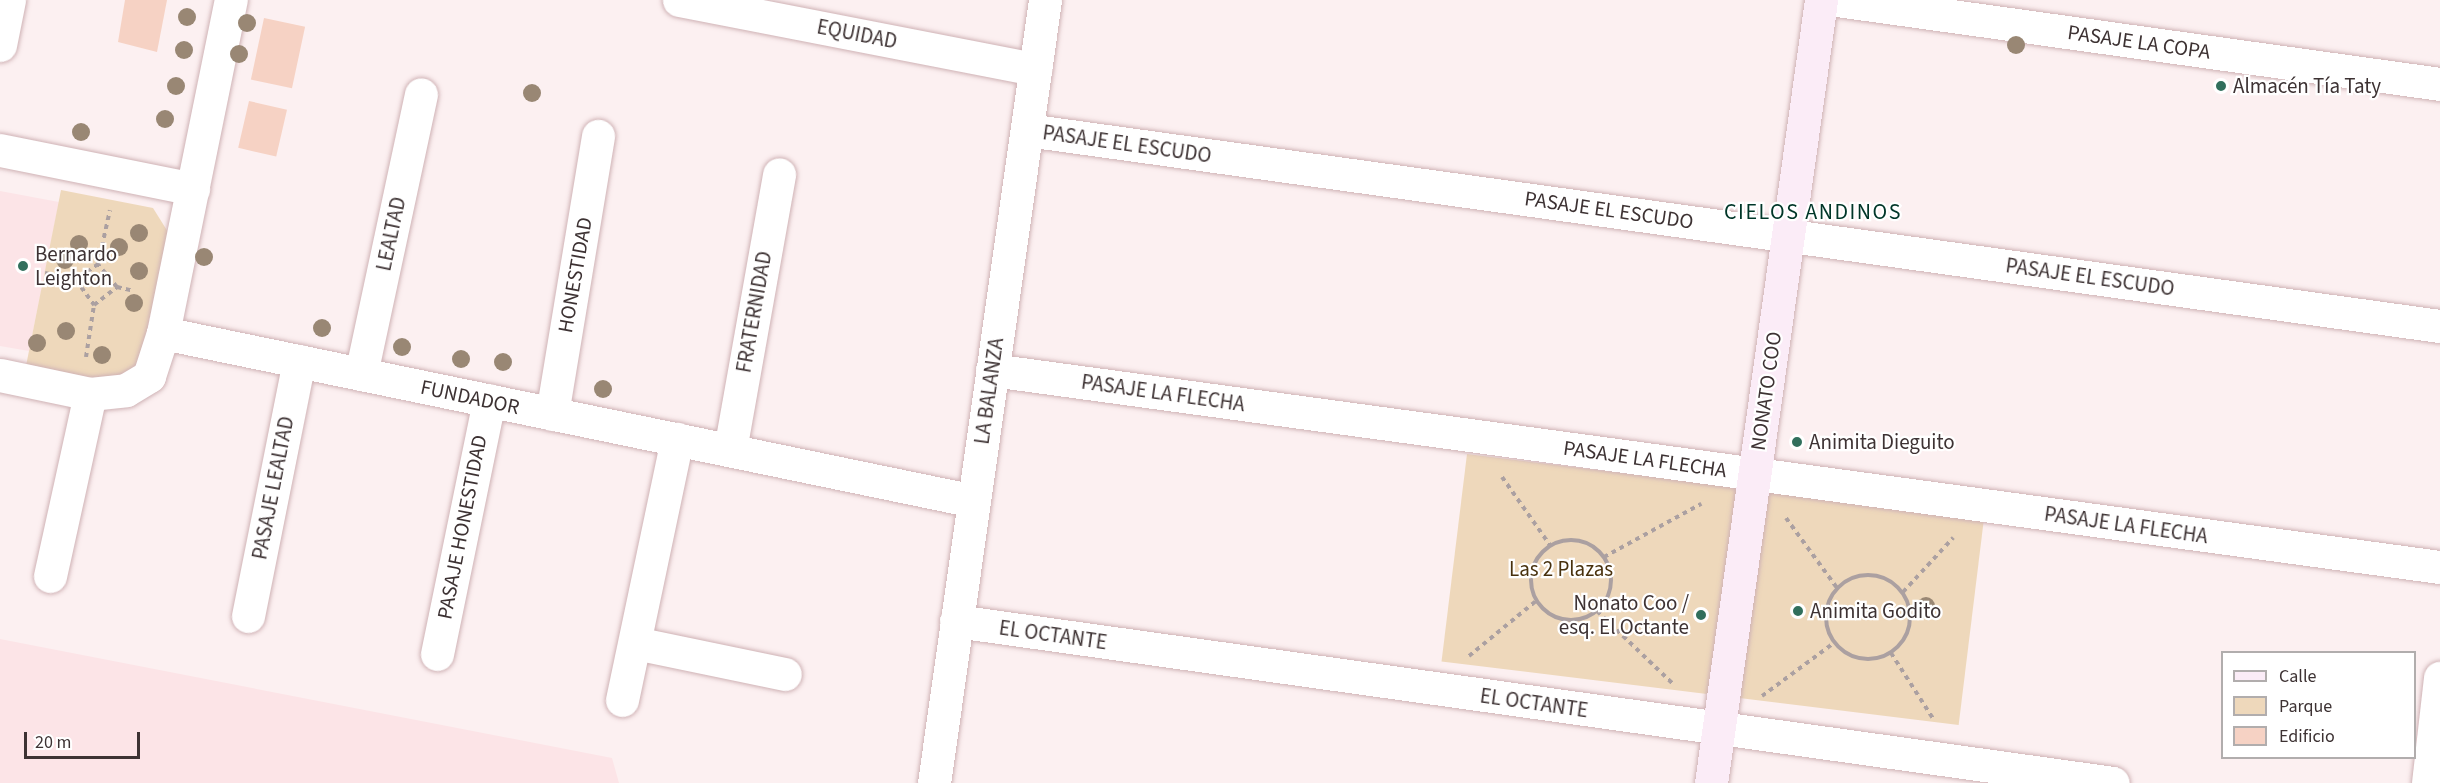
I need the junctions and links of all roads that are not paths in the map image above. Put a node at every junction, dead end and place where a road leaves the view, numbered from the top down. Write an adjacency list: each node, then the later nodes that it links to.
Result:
1 (9, 0): 7 (street)
2 (231, 0): 15 (street)
3 (679, 0): 8 (street, EQUIDAD)
4 (1045, 0): 8 (street, LA BALANZA)
5 (1821, 0): 16 (main road, NONATO COO)
6 (1837, 0): 9 (street, PASAJE LA COPA)
7 (0, 45)
8 (1035, 69): 11 (street, LA BALANZA)
9 (2440, 84)
10 (421, 94): 21 (street, LEALTAD)
11 (1027, 130): 16 (street, PASAJE EL ESCUDO); 20 (street, LA BALANZA)
12 (598, 136): 25 (street, HONESTIDAD)
13 (0, 150): 15 (street)
14 (779, 174): 27 (street, FRATERNIDAD)
15 (193, 189): 18 (street)
16 (1788, 235): 17 (street, PASAJE EL ESCUDO); 28 (main road, NONATO COO)
17 (2440, 326)
18 (163, 333): 19 (street, FUNDADOR); 23 (street)
19 (299, 361): 21 (street, FUNDADOR); 32 (street, PASAJE LEALTAD)
20 (992, 370): 28 (street, PASAJE LA FLECHA); 29 (street, LA BALANZA)
21 (361, 374): 24 (street, FUNDADOR)
22 (0, 375): 23 (street)
23 (87, 381): 31 (street)
24 (489, 400): 25 (street, FUNDADOR); 35 (street, PASAJE HONESTIDAD)
25 (552, 414): 26 (street, FUNDADOR)
26 (677, 439): 27 (street, FUNDADOR); 34 (street)
27 (730, 450): 29 (street, FUNDADOR)
28 (1755, 474): 30 (street, PASAJE LA FLECHA); 39 (main road, NONATO COO)
29 (974, 501): 33 (street, LA BALANZA)
30 (2440, 567)
31 (50, 576)
32 (248, 616)
33 (956, 621): 39 (street, EL OCTANTE); 40 (street, LA BALANZA)
34 (635, 643): 36 (street); 38 (street)
35 (437, 654)
36 (785, 674)
37 (2440, 678): 43 (street)
38 (622, 700)
39 (1719, 728): 41 (main road, NONATO COO); 42 (street, EL OCTANTE)
40 (934, 783)
41 (1711, 783)
42 (2113, 783)
43 (2428, 783)

